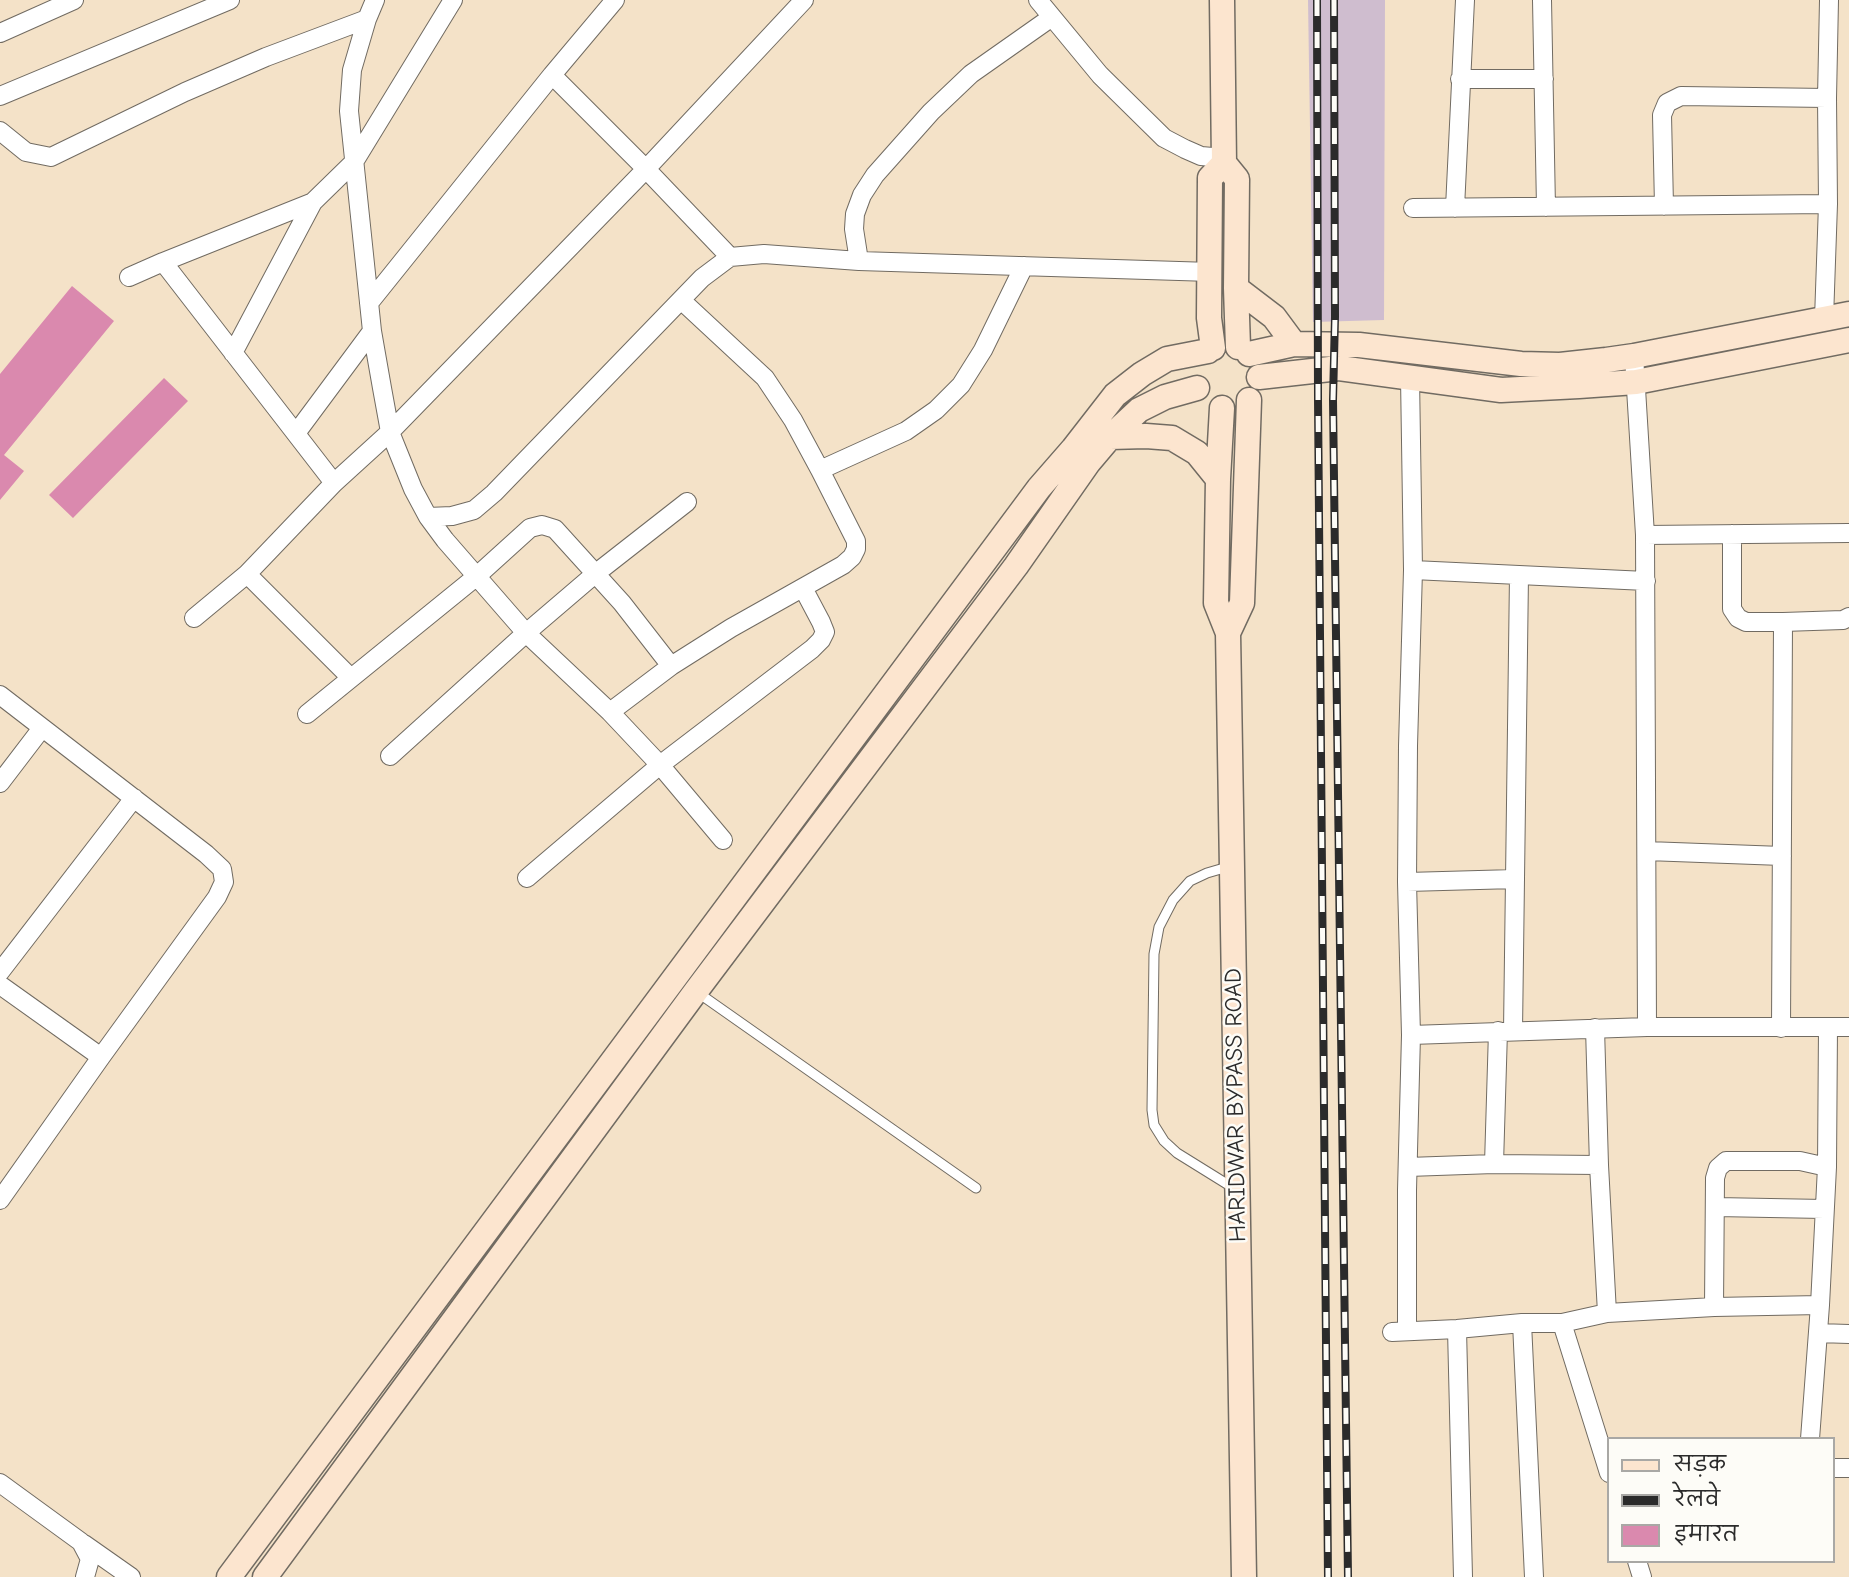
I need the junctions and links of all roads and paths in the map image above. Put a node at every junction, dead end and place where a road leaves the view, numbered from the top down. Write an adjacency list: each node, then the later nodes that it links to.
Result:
1 (230, 0): 18 (street)
2 (375, 0): 13 (street)
3 (453, 0): 22 (street)
4 (615, 0): 15 (street)
5 (804, 0): 23 (street)
6 (1038, 0): 12 (street)
7 (1222, 0): 21 (main road)
8 (1465, 0): 16 (street)
9 (1542, 0): 17 (street)
10 (1829, 0): 19 (street)
11 (68, 1): 14 (street)
12 (1052, 17): 21 (street); 31 (street)
13 (367, 19): 20 (street); 22 (street)
14 (0, 33)
15 (552, 75): 23 (street); 38 (street)
16 (1460, 79): 17 (street); 29 (street)
17 (1544, 79): 27 (street)
18 (0, 96)
19 (1827, 98): 25 (street); 26 (street)
20 (0, 131)
21 (1224, 160): 34 (main road); 36 (main road)
22 (354, 162): 24 (street); 38 (street)
23 (646, 169): 30 (street); 57 (street)
24 (313, 202): 32 (street); 47 (street)
25 (1828, 204): 26 (street); 41 (street)
26 (1664, 206): 27 (street)
27 (1546, 207): 29 (street)
28 (1413, 208): 29 (street)
29 (1455, 208)
30 (730, 257): 31 (street); 37 (street)
31 (859, 261): 33 (street)
32 (163, 262): 35 (street); 47 (street)
33 (1024, 266): 34 (street); 59 (street)
34 (1210, 272): 40 (main road)
35 (129, 277)
36 (1236, 288): 44 (main road); 46 (main road)
37 (681, 300): 59 (street); 63 (street)
38 (369, 303): 42 (street)
39 (1849, 314): 41 (main road)
40 (1209, 318): 45 (main road); 49 (main road)
41 (1824, 319): 48 (main road)
42 (372, 331): 56 (street); 57 (street)
43 (1849, 340): 52 (main road)
44 (1294, 344): 46 (main road); 48 (main road)
45 (1210, 350): 46 (main road); 49 (main road); 53 (main road)
46 (1244, 350): 50 (main road)
47 (233, 353): 56 (street)
48 (1634, 356): 52 (street)
49 (1167, 359): 130 (main road)
50 (1259, 377): 51 (main road); 54 (main road)
51 (1410, 377): 52 (main road); 67 (street)
52 (1636, 382): 66 (street)
53 (1197, 388): 55 (main road); 58 (main road)
54 (1249, 400): 55 (main road); 78 (main road, HARIDWAR BYPASS ROAD)
55 (1222, 408): 60 (main road, HARIDWAR BYPASS ROAD)
56 (297, 432): 61 (street)
57 (390, 432): 61 (street); 63 (street)
58 (1110, 437): 60 (main road); 98 (main road)
59 (820, 470): 73 (street)
60 (1218, 479): 78 (main road, HARIDWAR BYPASS ROAD)
61 (334, 483): 68 (street)
62 (687, 502): 69 (street)
63 (428, 517): 71 (street)
64 (1849, 533): 65 (street)
65 (1732, 534): 66 (street); 76 (street)
66 (1646, 535): 72 (street)
67 (1413, 570): 70 (street); 95 (street)
68 (247, 574): 74 (street); 80 (street)
69 (596, 574): 71 (street); 77 (street); 79 (street)
70 (1519, 575): 72 (street); 94 (street)
71 (477, 576): 77 (street); 80 (street)
72 (1646, 581): 90 (street)
73 (803, 588): 79 (street); 86 (street)
74 (194, 618)
75 (1849, 618): 76 (street)
76 (1783, 622): 91 (street)
77 (526, 633): 82 (street); 85 (street)
78 (1228, 633): 92 (main road, HARIDWAR BYPASS ROAD)
79 (671, 666): 82 (street)
80 (351, 678): 83 (street)
81 (0, 695): 84 (street)
82 (610, 712): 86 (street)
83 (307, 714)
84 (42, 728): 87 (street); 88 (street)
85 (390, 756)
86 (660, 765): 89 (street); 93 (street)
87 (0, 783)
88 (134, 798): 96 (street); 106 (street)
89 (723, 840)
90 (1647, 851): 91 (street); 99 (street)
91 (1782, 856): 103 (street)
92 (1232, 866): 112 (main road, HARIDWAR BYPASS ROAD); 112 (lane)
93 (527, 878)
94 (1515, 879): 95 (street); 104 (street)
95 (1407, 882): 105 (street)
96 (0, 972)
97 (0, 985): 106 (street)
98 (696, 990): 111 (lane); 131 (main road)
99 (1647, 1027): 102 (street); 103 (street)
100 (1828, 1027): 101 (street); 103 (street); 110 (street)
101 (1849, 1027)
102 (1595, 1028): 104 (street); 108 (street)
103 (1781, 1028)
104 (1505, 1031): 105 (street); 107 (street)
105 (1411, 1035): 109 (street)
106 (101, 1056): 113 (street)
107 (1494, 1164): 108 (street); 109 (street)
108 (1599, 1165): 118 (street)
109 (1408, 1167): 121 (street)
110 (1826, 1167): 114 (street); 115 (street)
111 (976, 1188)
112 (1237, 1190): 132 (main road, HARIDWAR BYPASS ROAD)
113 (0, 1200)
114 (1716, 1207): 115 (street); 117 (street)
115 (1824, 1209): 116 (street)
116 (1820, 1305): 117 (street); 122 (street)
117 (1714, 1307): 118 (street)
118 (1607, 1312): 120 (street)
119 (1522, 1323): 120 (street); 121 (street); 134 (street)
120 (1562, 1323): 125 (street)
121 (1457, 1329): 133 (street)
122 (1818, 1333): 123 (street); 124 (street)
123 (1849, 1335)
124 (1811, 1437)
125 (1608, 1467)
126 (0, 1483): 127 (street)
127 (81, 1542): 128 (street); 129 (street)
128 (86, 1577)
129 (131, 1577)
130 (229, 1577)
131 (265, 1577)
132 (1244, 1577)
133 (1463, 1577)
134 (1534, 1577)

